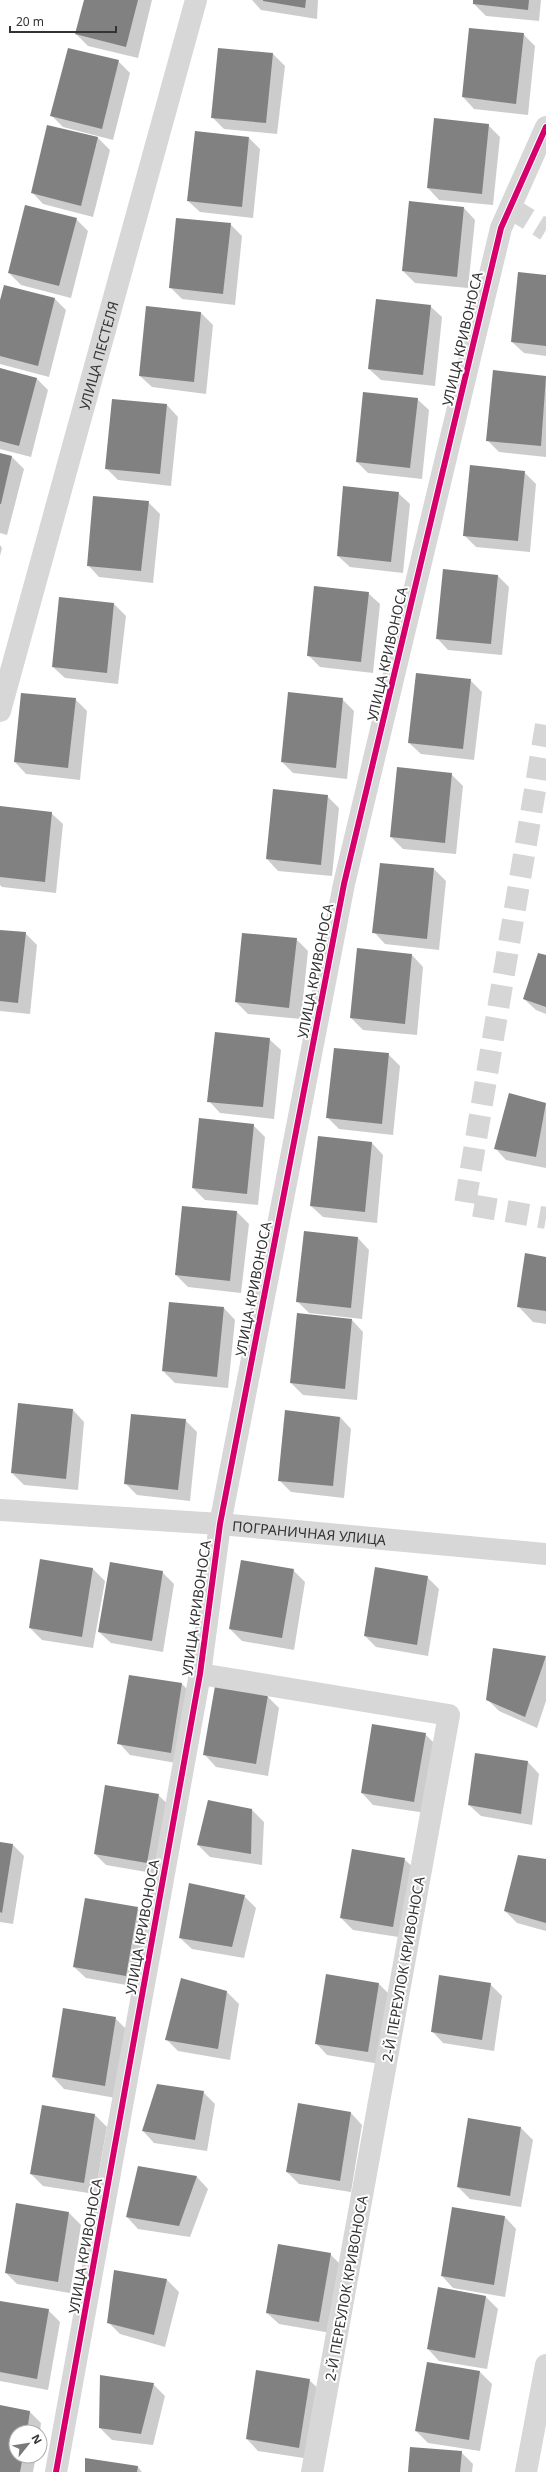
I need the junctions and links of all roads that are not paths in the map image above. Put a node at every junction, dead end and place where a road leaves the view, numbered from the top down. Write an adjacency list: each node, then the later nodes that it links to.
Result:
1 (196, 0): 3 (street, УЛИЦА ПЕСТЕЛЯ)
2 (546, 127): 5 (street, УЛИЦА КРИВОНОСА)
3 (0, 711)
4 (0, 1510): 5 (street, ПОГРАНИЧНАЯ УЛИЦА)
5 (220, 1524): 6 (street, ПОГРАНИЧНАЯ УЛИЦА); 7 (street, УЛИЦА КРИВОНОСА)
6 (546, 1554)
7 (200, 1674): 9 (street, УЛИЦА КРИВОНОСА); 10 (street, 2-Й ПЕРЕУЛОК КРИВОНОСА)
8 (546, 2365): 11 (street)
9 (56, 2472)
10 (312, 2472)
11 (526, 2472)

